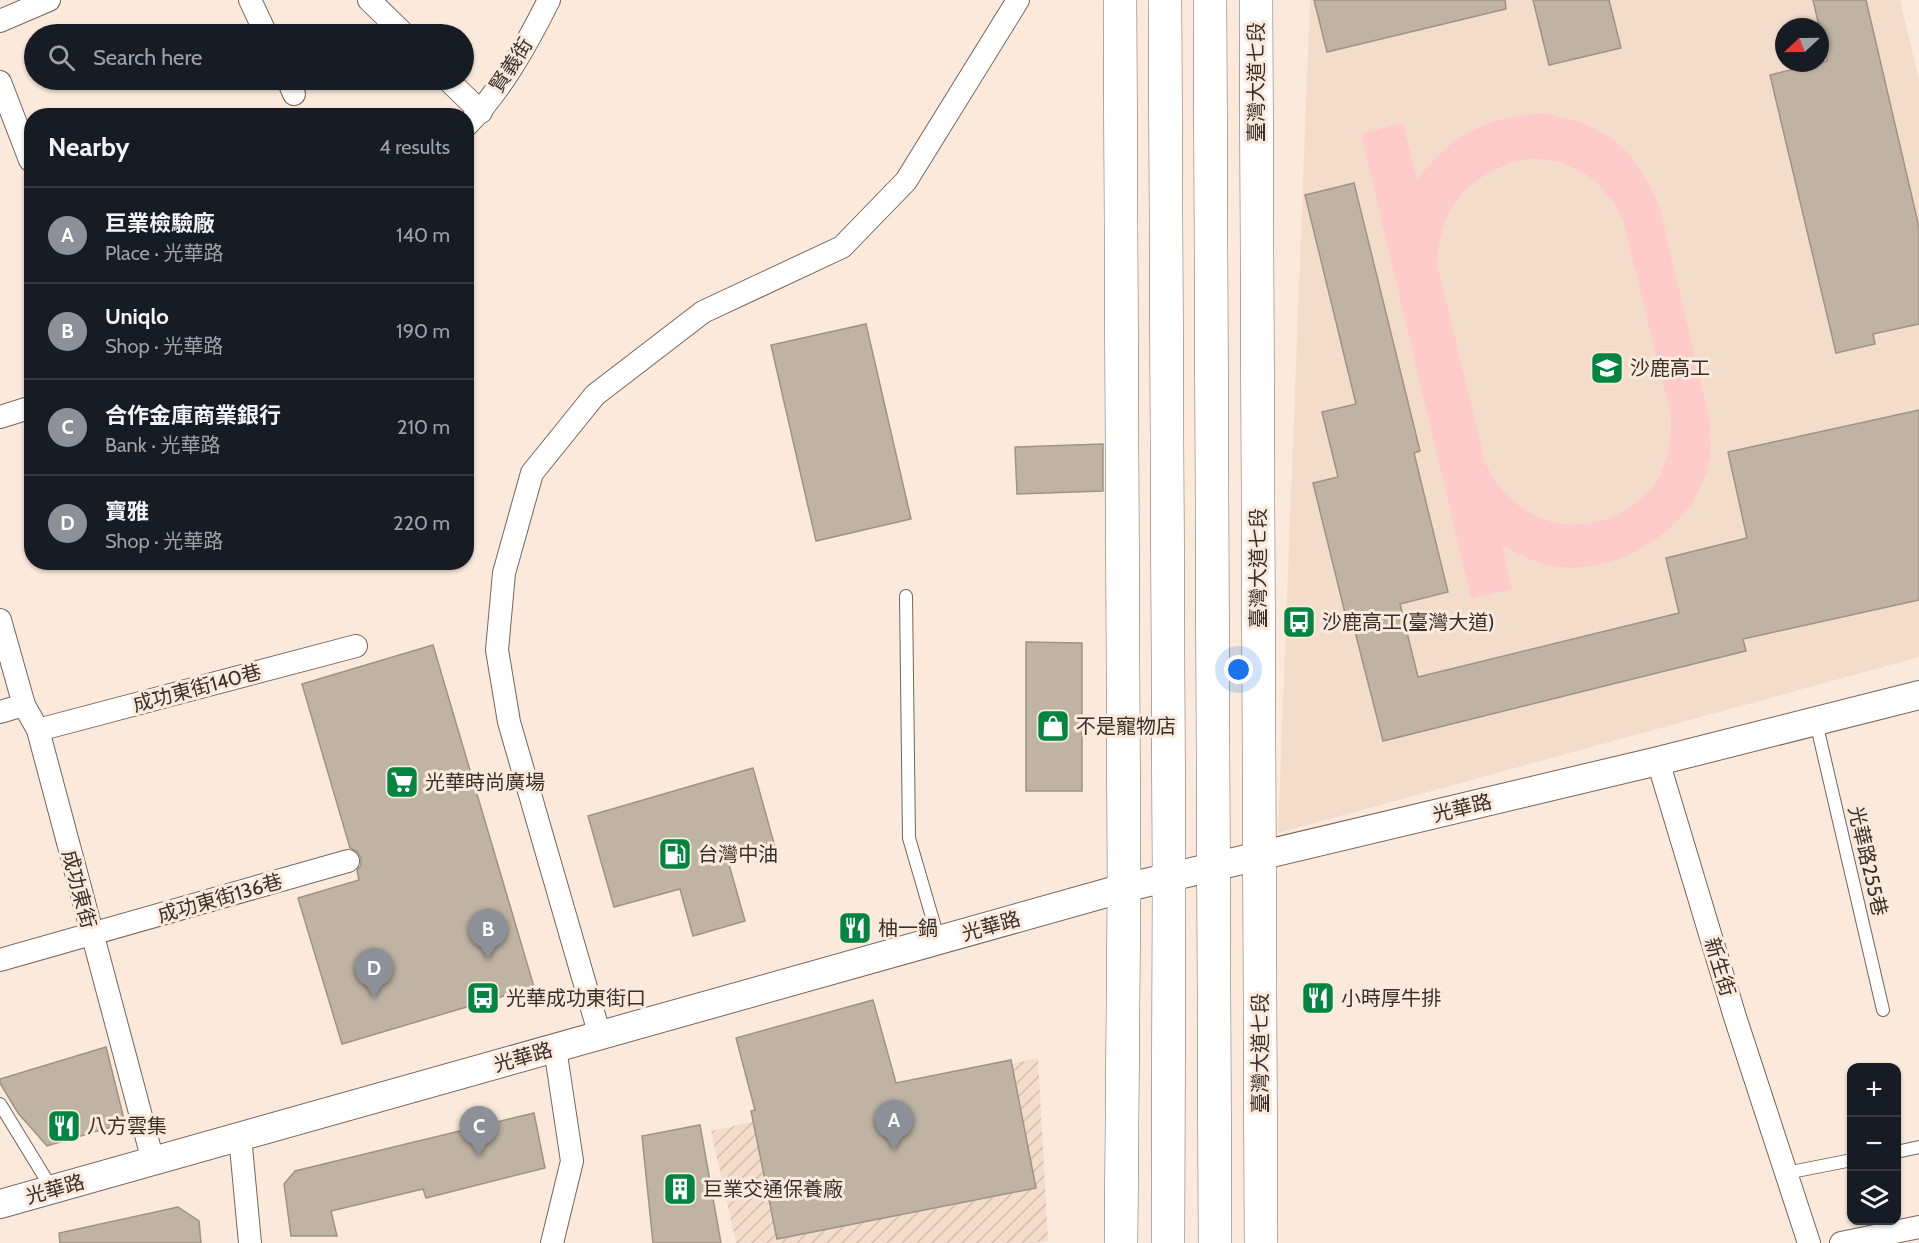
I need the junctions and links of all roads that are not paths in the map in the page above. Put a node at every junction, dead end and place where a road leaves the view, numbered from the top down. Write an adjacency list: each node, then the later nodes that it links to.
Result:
1 (49, 0): 10 (street)
2 (250, 0): 11 (street)
3 (369, 0): 12 (street)
4 (549, 0): 16 (street, 賢義街)
5 (1018, 0): 39 (street)
6 (1120, 0): 29 (main road)
7 (1165, 0): 33 (main road)
8 (1210, 0): 32 (main road)
9 (1256, 0): 30 (main road, 臺灣大道七段)
10 (0, 21)
11 (261, 24)
12 (394, 24)
13 (0, 82): 17 (street)
14 (455, 90): 15 (street)
15 (467, 108)
16 (474, 119)
17 (24, 144)
18 (24, 410): 19 (street)
19 (0, 417)
20 (906, 596): 36 (lane)
21 (0, 620): 24 (street, 成功東街)
22 (356, 646): 27 (street, 成功東街140巷)
23 (1919, 695): 26 (street, 光華路)
24 (24, 705): 25 (street); 27 (street, 成功東街)
25 (0, 712)
26 (1816, 722): 28 (street, 光華路); 38 (lane, 光華路255巷)
27 (38, 730): 35 (street, 成功東街)
28 (1658, 761): 30 (street, 光華路); 47 (street, 新生街)
29 (1124, 825): 33 (main road); 34 (main road)
30 (1259, 856): 32 (street, 光華路); 56 (main road, 臺灣大道七段)
31 (348, 861): 35 (street, 成功東街136巷)
32 (1214, 867): 33 (street, 光華路); 55 (main road)
33 (1169, 877): 34 (street, 光華路); 54 (main road)
34 (1124, 888): 36 (street, 光華路); 53 (main road)
35 (91, 934): 37 (street, 成功東街136巷); 45 (street, 成功東街)
36 (939, 941): 39 (street, 光華路)
37 (0, 960)
38 (1883, 1010)
39 (600, 1036): 40 (street, 光華路)
40 (555, 1048): 42 (street, 光華路); 52 (street)
41 (0, 1104): 48 (lane)
42 (240, 1136): 45 (street, 光華路); 51 (street)
43 (1919, 1147): 44 (lane)
44 (1901, 1151)
45 (153, 1161): 48 (street, 光華路)
46 (1847, 1161): 47 (lane)
47 (1786, 1173): 57 (street, 新生街)
48 (52, 1189): 49 (street, 光華路)
49 (0, 1204)
50 (1919, 1227): 58 (street)
51 (250, 1243)
52 (552, 1243)
53 (1121, 1243)
54 (1168, 1243)
55 (1215, 1243)
56 (1261, 1243)
57 (1809, 1243)
58 (1841, 1243)

